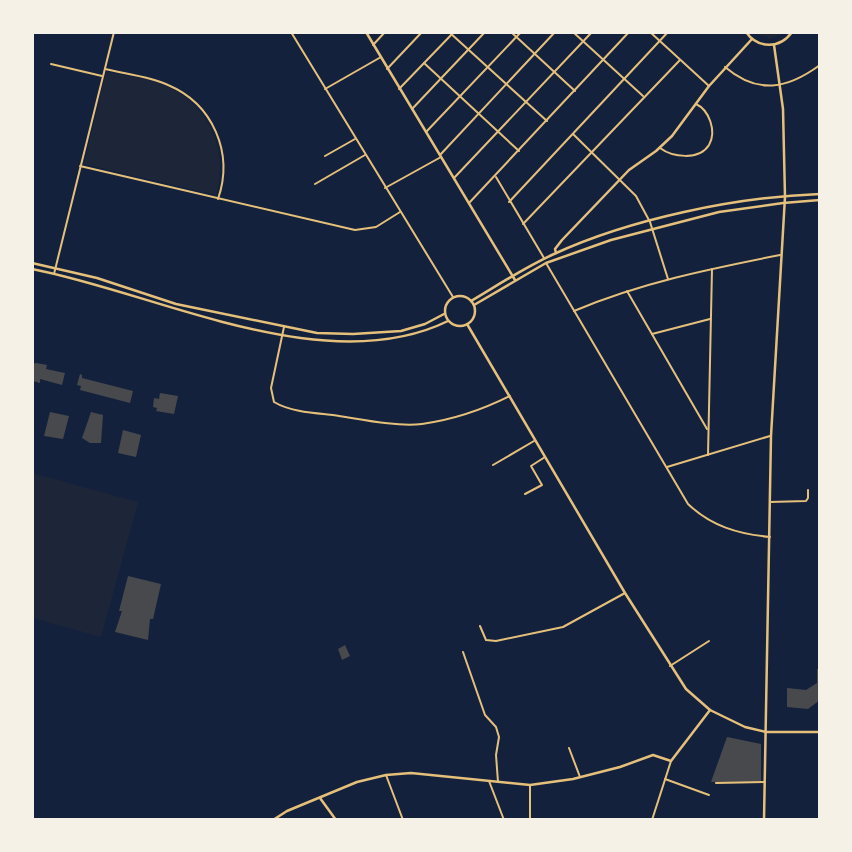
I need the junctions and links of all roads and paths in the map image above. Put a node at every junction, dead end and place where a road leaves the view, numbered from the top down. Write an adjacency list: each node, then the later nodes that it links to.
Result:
1 (114, 32): 35 (street)
2 (291, 32): 45 (street)
3 (366, 32): 23 (street)
4 (385, 32): 23 (street)
5 (422, 32): 36 (street)
6 (449, 32): 18 (street)
7 (485, 32): 25 (street)
8 (511, 32): 19 (street)
9 (521, 32): 19 (street)
10 (555, 32): 26 (street)
11 (573, 32): 21 (street)
12 (592, 32): 21 (street)
13 (628, 32): 28 (street)
14 (650, 32): 22 (street)
15 (668, 32): 22 (street)
16 (746, 32): 20 (street)
17 (792, 32): 24 (street)
18 (453, 34): 25 (street); 30 (street)
19 (516, 38): 26 (street); 34 (street)
20 (752, 39): 24 (street); 33 (street)
21 (583, 42): 28 (street); 37 (street)
22 (660, 42): 29 (street); 40 (street)
23 (373, 45): 27 (street)
24 (774, 45): 43 (street)
25 (468, 50): 34 (street); 39 (street)
26 (535, 54): 37 (street); 41 (street)
27 (380, 57): 36 (street); 45 (street)
28 (603, 60): 40 (street); 46 (street)
29 (680, 60): 42 (street); 48 (street)
30 (424, 63): 39 (street); 44 (street)
31 (51, 64): 38 (street)
32 (820, 65): 43 (street)
33 (725, 67): 42 (street); 43 (street)
34 (488, 68): 41 (street); 47 (street)
35 (105, 69): 38 (street); 72 (street)
36 (387, 69): 44 (street)
37 (555, 72): 46 (street); 49 (street)
38 (103, 77): 64 (street)
39 (441, 79): 47 (street); 51 (street)
40 (624, 79): 48 (street); 56 (street)
41 (506, 84): 49 (street); 52 (street)
42 (709, 86): 50 (street)
43 (781, 86): 71 (street)
44 (399, 89): 51 (street)
45 (325, 90): 57 (street)
46 (575, 90): 53 (street)
47 (460, 96): 52 (street); 54 (street)
48 (644, 97): 60 (street)
49 (526, 102): 53 (street); 55 (street)
50 (696, 104): 58 (street); 58 (street)
51 (412, 109): 54 (street)
52 (478, 114): 55 (street); 63 (street)
53 (547, 121): 59 (street)
54 (426, 132): 63 (street)
55 (498, 132): 59 (street); 66 (street)
56 (573, 134): 60 (street); 74 (street)
57 (355, 139): 61 (street); 62 (street)
58 (660, 148): 67 (street)
59 (519, 152): 65 (street)
60 (592, 152): 67 (street); 79 (street)
61 (365, 155): 68 (street); 69 (street)
62 (325, 156)
63 (440, 156): 66 (street); 69 (street)
64 (80, 166): 72 (street); 86 (street)
65 (496, 176): 74 (street); 75 (street)
66 (454, 178): 75 (street)
67 (621, 179): 78 (street); 81 (street)
68 (315, 184)
69 (385, 188): 77 (street)
70 (820, 194): 71 (street)
71 (785, 197): 76 (street); 78 (street)
72 (218, 199): 77 (street)
73 (820, 200): 76 (street)
74 (509, 202): 79 (street)
75 (469, 203): 90 (street)
76 (783, 203): 80 (street); 82 (street)
77 (400, 212): 94 (street)
78 (650, 222): 80 (street); 81 (street)
79 (523, 224): 83 (street)
80 (651, 228): 85 (street); 91 (street)
81 (556, 253): 83 (street)
82 (780, 255): 87 (street); 107 (street)
83 (544, 258): 90 (street)
84 (32, 263): 86 (street)
85 (546, 263): 92 (street); 97 (street)
86 (55, 268): 89 (street); 102 (street)
87 (712, 268): 91 (street); 99 (street)
88 (32, 269): 89 (street)
89 (54, 274): 104 (street)
90 (512, 276): 92 (street); 95 (street)
91 (668, 279): 93 (street)
92 (515, 280): 96 (street)
93 (627, 291): 97 (street); 103 (street)
94 (453, 297): 95 (street); 98 (street)
95 (471, 301): 96 (street)
96 (474, 305): 101 (street)
97 (574, 311): 112 (street)
98 (444, 314): 100 (street); 102 (street)
99 (711, 318): 103 (street); 106 (street)
100 (448, 321): 101 (street); 104 (street)
101 (467, 324): 105 (street)
102 (284, 328): 104 (street)
103 (652, 334): 106 (street)
104 (282, 335): 105 (street)
105 (510, 396): 108 (street)
106 (708, 431): 109 (street)
107 (771, 436): 109 (street); 115 (street)
108 (535, 440): 110 (street); 111 (street)
109 (708, 455): 112 (street)
110 (545, 457): 114 (street); 117 (street)
111 (493, 465)
112 (667, 467): 116 (street)
113 (808, 490): 115 (street)
114 (525, 494)
115 (770, 502): 116 (street)
116 (770, 537): 123 (street)
117 (625, 593): 118 (street); 121 (street)
118 (480, 626)
119 (709, 641): 121 (street)
120 (463, 652): 131 (street)
121 (670, 666): 122 (street)
122 (710, 710): 123 (street); 126 (street)
123 (766, 732): 124 (street); 132 (street)
124 (820, 732)
125 (569, 748): 128 (street)
126 (671, 760): 128 (street); 129 (street)
127 (386, 775): 130 (street); 136 (street); 139 (street)
128 (580, 777): 134 (street)
129 (665, 779): 135 (street); 142 (street)
130 (489, 781): 131 (street); 140 (street)
131 (498, 782): 134 (street)
132 (764, 782): 133 (street); 143 (street)
133 (716, 783)
134 (530, 785): 141 (street)
135 (709, 795)
136 (320, 798): 137 (street); 138 (street)
137 (273, 820)
138 (336, 820)
139 (403, 820)
140 (504, 820)
141 (530, 820)
142 (652, 820)
143 (764, 820)

